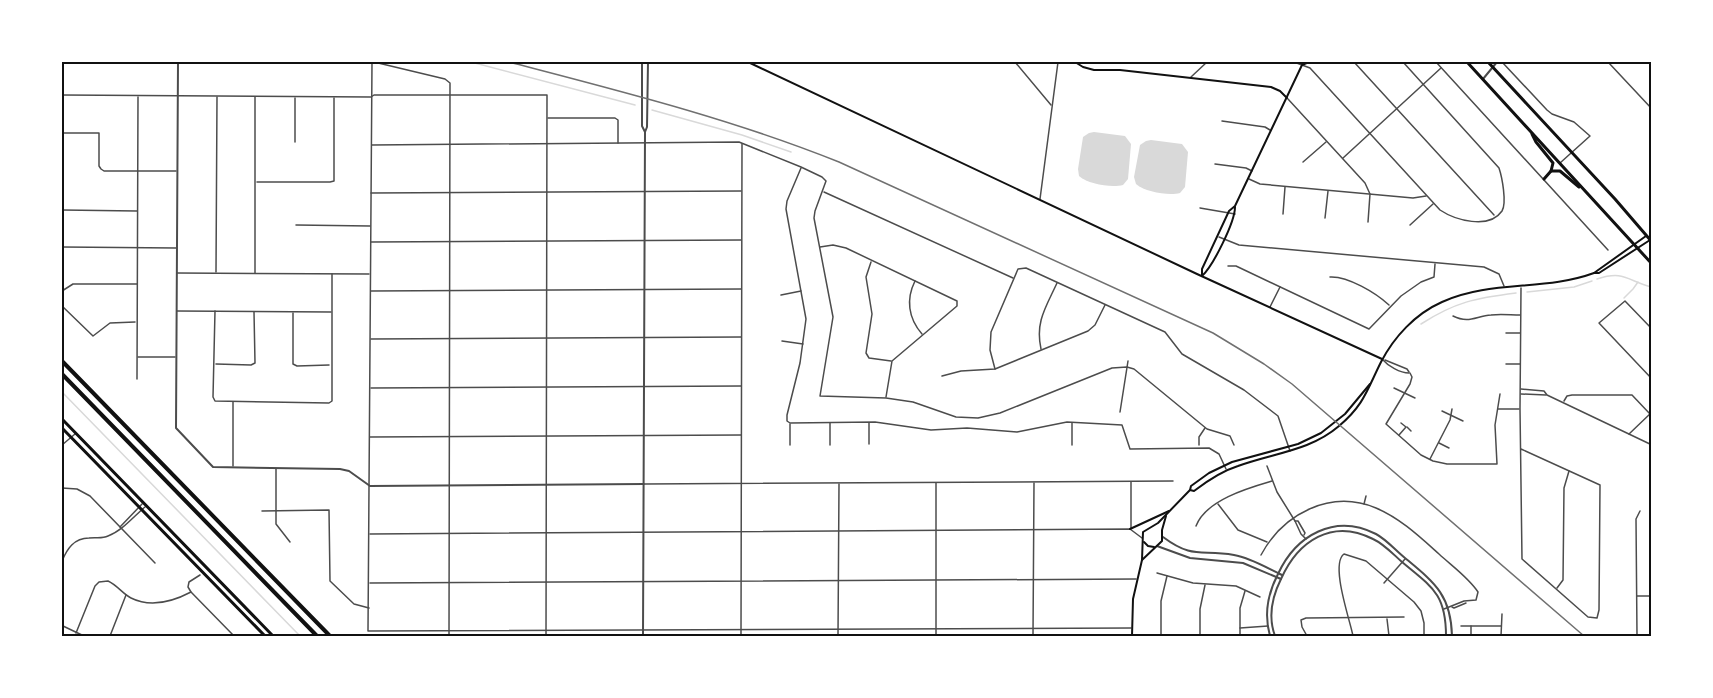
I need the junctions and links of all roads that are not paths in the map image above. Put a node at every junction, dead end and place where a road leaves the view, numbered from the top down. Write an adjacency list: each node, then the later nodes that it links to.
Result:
1 (178, 62): 29 (street)
2 (373, 62): 27 (street); 34 (street)
3 (642, 62): 42 (street)
4 (648, 62): 42 (street)
5 (748, 62): 78 (main road)
6 (1015, 62): 36 (street)
7 (1058, 62): 36 (street)
8 (1076, 62): 23 (main road)
9 (1207, 62): 23 (street)
10 (1294, 62): 20 (street)
11 (1309, 62): 20 (main road)
12 (1354, 62): 37 (street)
13 (1403, 62): 25 (street)
14 (1436, 62): 22 (street)
15 (1467, 62): 24 (main road)
16 (1488, 62): 21 (main road)
17 (1497, 62): 21 (street)
18 (1502, 62): 54 (street)
19 (1608, 62): 38 (street)
20 (1302, 63): 35 (main road); 45 (street)
21 (1493, 67): 24 (street); 54 (main road)
22 (1442, 68): 25 (street); 65 (street)
23 (1191, 77): 35 (main road)
24 (1483, 79): 43 (main road)
25 (1424, 84): 37 (street); 87 (street)
26 (62, 95): 28 (street)
27 (450, 95): 34 (street); 39 (street); 50 (street)
28 (138, 96): 29 (street); 60 (street)
29 (178, 96): 30 (street); 61 (street)
30 (217, 96): 31 (street); 114 (street)
31 (255, 96): 32 (street); 66 (street)
32 (295, 97): 33 (street); 47 (street)
33 (334, 97): 34 (street); 66 (street)
34 (371, 97): 53 (street)
35 (1287, 98): 41 (main road); 46 (street)
36 (1052, 106): 78 (street)
37 (1396, 109): 45 (street); 87 (street)
38 (1652, 109)
39 (547, 118): 48 (street); 51 (street)
40 (1222, 121): 41 (street)
41 (1271, 131): 62 (main road)
42 (645, 132): 49 (street)
43 (1531, 132): 57 (main road); 63 (main road)
44 (62, 133): 60 (street)
45 (1369, 134): 55 (street); 77 (street)
46 (1326, 141): 55 (street); 56 (street)
47 (295, 142)
48 (618, 143): 49 (street); 51 (street)
49 (645, 143): 52 (street); 72 (street)
50 (450, 144): 51 (street); 53 (street); 75 (street)
51 (547, 144): 71 (street)
52 (742, 144): 59 (street); 69 (street)
53 (371, 145): 74 (street)
54 (1571, 153): 57 (street); 95 (main road)
55 (1342, 159): 76 (street)
56 (1303, 162)
57 (1560, 163): 73 (main road)
58 (1215, 164): 62 (street)
59 (801, 167): 70 (street); 133 (street)
60 (138, 170): 61 (street); 83 (street)
61 (177, 171): 107 (street)
62 (1252, 171): 64 (main road)
63 (1551, 171): 65 (main road); 73 (main road)
64 (1249, 179): 67 (street); 80 (main road)
65 (1544, 179): 108 (street)
66 (255, 182): 115 (street)
67 (1285, 186): 68 (street); 86 (street)
68 (1328, 190): 76 (street); 88 (street)
69 (742, 191): 72 (street); 98 (street)
70 (824, 191): 104 (street); 120 (street)
71 (547, 192): 72 (street); 75 (street); 99 (street)
72 (645, 192): 97 (street)
73 (1586, 192): 105 (main road)
74 (370, 193): 75 (street); 92 (street)
75 (450, 193): 102 (street)
76 (1370, 194): 77 (street); 89 (street)
77 (1427, 196): 79 (street)
78 (1040, 200): 118 (main road)
79 (1434, 204): 87 (street); 91 (street)
80 (1236, 206): 84 (main road); 85 (main road)
81 (1200, 208): 84 (street)
82 (62, 210): 83 (street)
83 (138, 211): 106 (street)
84 (1229, 212): 85 (street); 94 (main road)
85 (1235, 214): 96 (main road)
86 (1283, 214)
87 (1495, 216)
88 (1325, 218)
89 (1368, 222)
90 (296, 225): 92 (street)
91 (1410, 225)
92 (370, 226): 101 (street)
93 (1652, 233): 95 (street)
94 (1217, 236): 96 (street); 118 (main road)
95 (1647, 236): 100 (main road); 105 (main road)
96 (1223, 239): 110 (street); 118 (main road)
97 (644, 240): 98 (street); 99 (street); 127 (street)
98 (742, 240): 128 (street)
99 (547, 241): 102 (street); 130 (street)
100 (1651, 241): 105 (main road)
101 (370, 242): 102 (street); 117 (street)
102 (450, 242): 129 (street)
103 (62, 247): 106 (street)
104 (820, 247): 109 (street); 188 (street)
105 (1636, 247): 111 (main road); 124 (main road)
106 (138, 248): 107 (street); 123 (street)
107 (177, 248): 113 (street)
108 (1608, 250)
109 (872, 261): 121 (street); 163 (street)
110 (1436, 263): 126 (street); 137 (street)
111 (1652, 264)
112 (1228, 266): 125 (street)
113 (177, 273): 114 (street); 139 (street)
114 (216, 273): 115 (street)
115 (255, 274): 116 (street)
116 (332, 274): 117 (street); 143 (street)
117 (370, 274): 132 (street)
118 (1202, 276): 138 (main road)
119 (1330, 277): 137 (street)
120 (1014, 278): 122 (street); 170 (street)
121 (915, 281): 150 (street); 150 (street)
122 (1057, 282): 135 (street); 158 (street)
123 (137, 285): 131 (street); 146 (street)
124 (1521, 285): 126 (main road); 144 (street)
125 (1280, 286): 137 (street); 138 (street)
126 (1504, 287): 161 (main road)
127 (644, 289): 128 (street); 130 (street); 151 (street)
128 (742, 289): 152 (street)
129 (450, 290): 130 (street); 132 (street); 154 (street)
130 (547, 290): 155 (street)
131 (62, 291)
132 (370, 291): 153 (street)
133 (802, 291): 134 (street); 157 (street)
134 (782, 295)
135 (1106, 304): 158 (street); 227 (street)
136 (62, 306): 146 (street)
137 (1389, 306)
138 (1270, 308): 161 (main road)
139 (177, 311): 140 (street); 160 (street)
140 (215, 311): 141 (street); 165 (street)
141 (254, 311): 142 (street); 165 (street)
142 (293, 312): 143 (street); 168 (street)
143 (332, 312): 168 (street)
144 (1521, 315): 145 (street); 149 (street)
145 (1453, 316)
146 (137, 322): 159 (street)
147 (1652, 329): 175 (street)
148 (1506, 333): 149 (street)
149 (1521, 333): 167 (street)
150 (922, 335): 163 (street)
151 (644, 338): 152 (street); 155 (street); 179 (street)
152 (742, 338): 177 (street)
153 (370, 339): 154 (street); 180 (street)
154 (449, 339): 155 (street); 181 (street)
155 (547, 339): 178 (street)
156 (782, 341): 157 (street)
157 (804, 344): 201 (street)
158 (1041, 351): 170 (street)
159 (137, 357): 160 (street); 174 (street)
160 (176, 357): 235 (street)
161 (1382, 359): 171 (street); 171 (street); 176 (main road)
162 (62, 361): 343 (highway)
163 (892, 361): 188 (street)
164 (1128, 361): 169 (street)
165 (215, 364): 190 (street)
166 (1506, 364): 167 (street)
167 (1521, 364): 183 (street)
168 (331, 365): 190 (street)
169 (1127, 367): 188 (street); 196 (street); 206 (street)
170 (995, 369): 173 (street)
171 (1410, 373): 184 (street)
172 (62, 374): 342 (highway)
173 (942, 376)
174 (137, 379)
175 (1652, 379)
176 (1370, 384): 227 (main road); 231 (main road)
177 (742, 386): 179 (street); 213 (street)
178 (547, 387): 179 (street); 181 (street); 215 (street)
179 (644, 387): 212 (street)
180 (369, 388): 181 (street); 217 (street)
181 (449, 388): 214 (street)
182 (1394, 388): 184 (street)
183 (1520, 389): 186 (street); 187 (street)
184 (1405, 393): 189 (street); 216 (street)
185 (1500, 394): 192 (street)
186 (1520, 394): 187 (street); 194 (street)
187 (1547, 395): 191 (street)
188 (886, 398)
189 (1415, 398)
190 (233, 401): 235 (street)
191 (1563, 402): 197 (street); 211 (street)
192 (1498, 409): 194 (street); 232 (street)
193 (1452, 410): 198 (street)
194 (1520, 410): 230 (street)
195 (1442, 411): 198 (street)
196 (1120, 412)
197 (1651, 413): 211 (street)
198 (1451, 415): 200 (street); 219 (street)
199 (62, 419): 210 (main road)
200 (1463, 421)
201 (789, 422): 202 (street); 222 (street)
202 (830, 422): 203 (street); 223 (street)
203 (868, 422): 204 (street); 220 (street)
204 (1072, 422): 224 (street); 228 (street)
205 (1401, 423): 207 (street)
206 (1206, 427): 225 (street); 228 (street)
207 (1406, 427): 209 (street); 216 (street)
208 (62, 428): 218 (main road)
209 (1411, 431)
210 (75, 433): 218 (street); 254 (main road)
211 (1629, 434): 226 (street)
212 (644, 435): 213 (street); 215 (street); 246 (street)
213 (741, 435): 244 (street)
214 (449, 436): 215 (street); 217 (street); 247 (street)
215 (547, 436): 248 (street)
216 (1399, 436): 232 (street)
217 (370, 437): 249 (street)
218 (71, 438): 221 (street); 256 (main road)
219 (1439, 443): 229 (street); 232 (street)
220 (869, 444)
221 (62, 445)
222 (790, 445)
223 (830, 445)
224 (1072, 445)
225 (1234, 445)
226 (1652, 445)
227 (1289, 446): 231 (street); 233 (main road)
228 (1199, 447): 233 (street)
229 (1449, 448)
230 (1521, 448): 238 (street); 308 (street)
231 (1290, 451): 237 (main road)
232 (1430, 460)
233 (1225, 465): 237 (street); 251 (main road)
234 (1267, 466): 239 (street)
235 (232, 468): 236 (street)
236 (276, 468): 249 (street); 257 (street)
237 (1227, 470): 251 (main road)
238 (1569, 471): 308 (street); 308 (street)
239 (1272, 481): 253 (street); 262 (street)
240 (936, 482): 241 (street); 245 (street); 267 (street)
241 (1034, 482): 242 (street); 268 (street)
242 (1131, 482): 243 (street); 266 (street)
243 (1173, 482)
244 (741, 483): 245 (street); 246 (street); 269 (street)
245 (839, 483): 270 (street)
246 (644, 484): 248 (street); 272 (street)
247 (449, 485): 248 (street); 249 (street); 274 (street)
248 (546, 485): 271 (street)
249 (370, 486): 273 (street)
250 (62, 488): 264 (street)
251 (1190, 490): 258 (main road)
252 (1366, 496): 255 (street)
253 (1217, 504): 263 (street); 279 (street)
254 (144, 505): 256 (street); 284 (main road)
255 (1364, 505): 262 (street); 315 (street)
256 (140, 508): 264 (street); 289 (main road)
257 (275, 509): 259 (street); 278 (street); 316 (street)
258 (1170, 510): 261 (main road); 266 (main road)
259 (262, 511)
260 (1640, 511): 312 (street)
261 (1166, 515): 265 (main road); 275 (main road)
262 (1293, 517): 276 (street); 279 (street)
263 (1196, 526)
264 (120, 527): 286 (street); 288 (street)
265 (1152, 527): 275 (main road); 277 (main road)
266 (1131, 529): 268 (street); 277 (street)
267 (936, 531): 268 (street); 270 (street); 298 (street)
268 (1034, 531): 299 (street)
269 (741, 532): 270 (street); 272 (street); 300 (street)
270 (839, 532): 301 (street)
271 (546, 533): 272 (street); 274 (street); 302 (street)
272 (644, 533): 303 (street)
273 (369, 534): 274 (street); 304 (street)
274 (449, 534): 305 (street)
275 (1162, 536): 281 (main road); 291 (street)
276 (1305, 537): 280 (street); 283 (street); 291 (street)
277 (1142, 540): 281 (main road); 285 (main road)
278 (290, 542)
279 (1268, 542): 282 (street)
280 (1308, 542): 287 (street); 292 (street)
281 (1156, 546): 285 (main road); 294 (street)
282 (1261, 555)
283 (1406, 558): 287 (street); 315 (street)
284 (198, 560): 289 (main road); 341 (main road)
285 (1142, 560): 295 (main road)
286 (62, 561)
287 (1402, 562): 297 (street); 317 (street)
288 (155, 563)
289 (201, 573): 310 (street); 340 (main road)
290 (1157, 573): 293 (street)
291 (1278, 573): 292 (street); 294 (street)
292 (1282, 575): 296 (street)
293 (1167, 576): 307 (street); 352 (street)
294 (1276, 577): 296 (street); 323 (street)
295 (1136, 579): 299 (street); 328 (main road)
296 (1281, 579): 323 (street)
297 (1387, 579): 306 (street); 319 (street); 359 (street)
298 (936, 580): 299 (street); 301 (street); 331 (street)
299 (1033, 580): 327 (street)
300 (741, 581): 301 (street); 303 (street); 334 (street)
301 (838, 581): 330 (street)
302 (546, 582): 303 (street); 305 (street); 332 (street)
303 (644, 582): 333 (street)
304 (369, 583): 305 (street); 316 (street)
305 (449, 583): 335 (street)
306 (1384, 584)
307 (1205, 585): 309 (street); 353 (street)
308 (1556, 589)
309 (1245, 590): 314 (street); 329 (street)
310 (191, 592): 311 (street); 339 (street)
311 (126, 595): 336 (street); 338 (street)
312 (1636, 596): 313 (street); 364 (street)
313 (1652, 596)
314 (1260, 597)
315 (1450, 607): 317 (street); 361 (street)
316 (369, 608): 335 (street)
317 (1444, 609): 360 (street)
318 (1502, 614): 326 (street)
319 (1350, 618): 320 (street); 356 (street); 357 (street)
320 (1387, 618): 321 (street); 358 (street)
321 (1404, 618)
322 (63, 626): 336 (street)
323 (1270, 626): 329 (street); 355 (street)
324 (1461, 626): 325 (street)
325 (1472, 626): 326 (street); 362 (street)
326 (1501, 626): 363 (street)
327 (1033, 628): 328 (street); 331 (street); 350 (street)
328 (1132, 628): 351 (main road)
329 (1240, 628): 354 (street)
330 (838, 629): 331 (street); 334 (street); 348 (street)
331 (936, 629): 349 (street)
332 (546, 630): 333 (street); 335 (street); 345 (street)
333 (643, 630): 334 (street); 346 (street)
334 (741, 630): 347 (street)
335 (449, 631): 344 (street)
336 (76, 633): 337 (street)
337 (84, 636)
338 (110, 636)
339 (234, 636)
340 (265, 636)
341 (273, 636)
342 (317, 636)
343 (330, 636)
344 (449, 636)
345 (546, 636)
346 (643, 636)
347 (741, 636)
348 (838, 636)
349 (936, 636)
350 (1033, 636)
351 (1132, 636)
352 (1161, 636)
353 (1200, 636)
354 (1240, 636)
355 (1272, 636)
356 (1307, 636)
357 (1353, 636)
358 (1389, 636)
359 (1424, 636)
360 (1446, 636)
361 (1452, 636)
362 (1472, 636)
363 (1501, 636)
364 (1637, 636)

